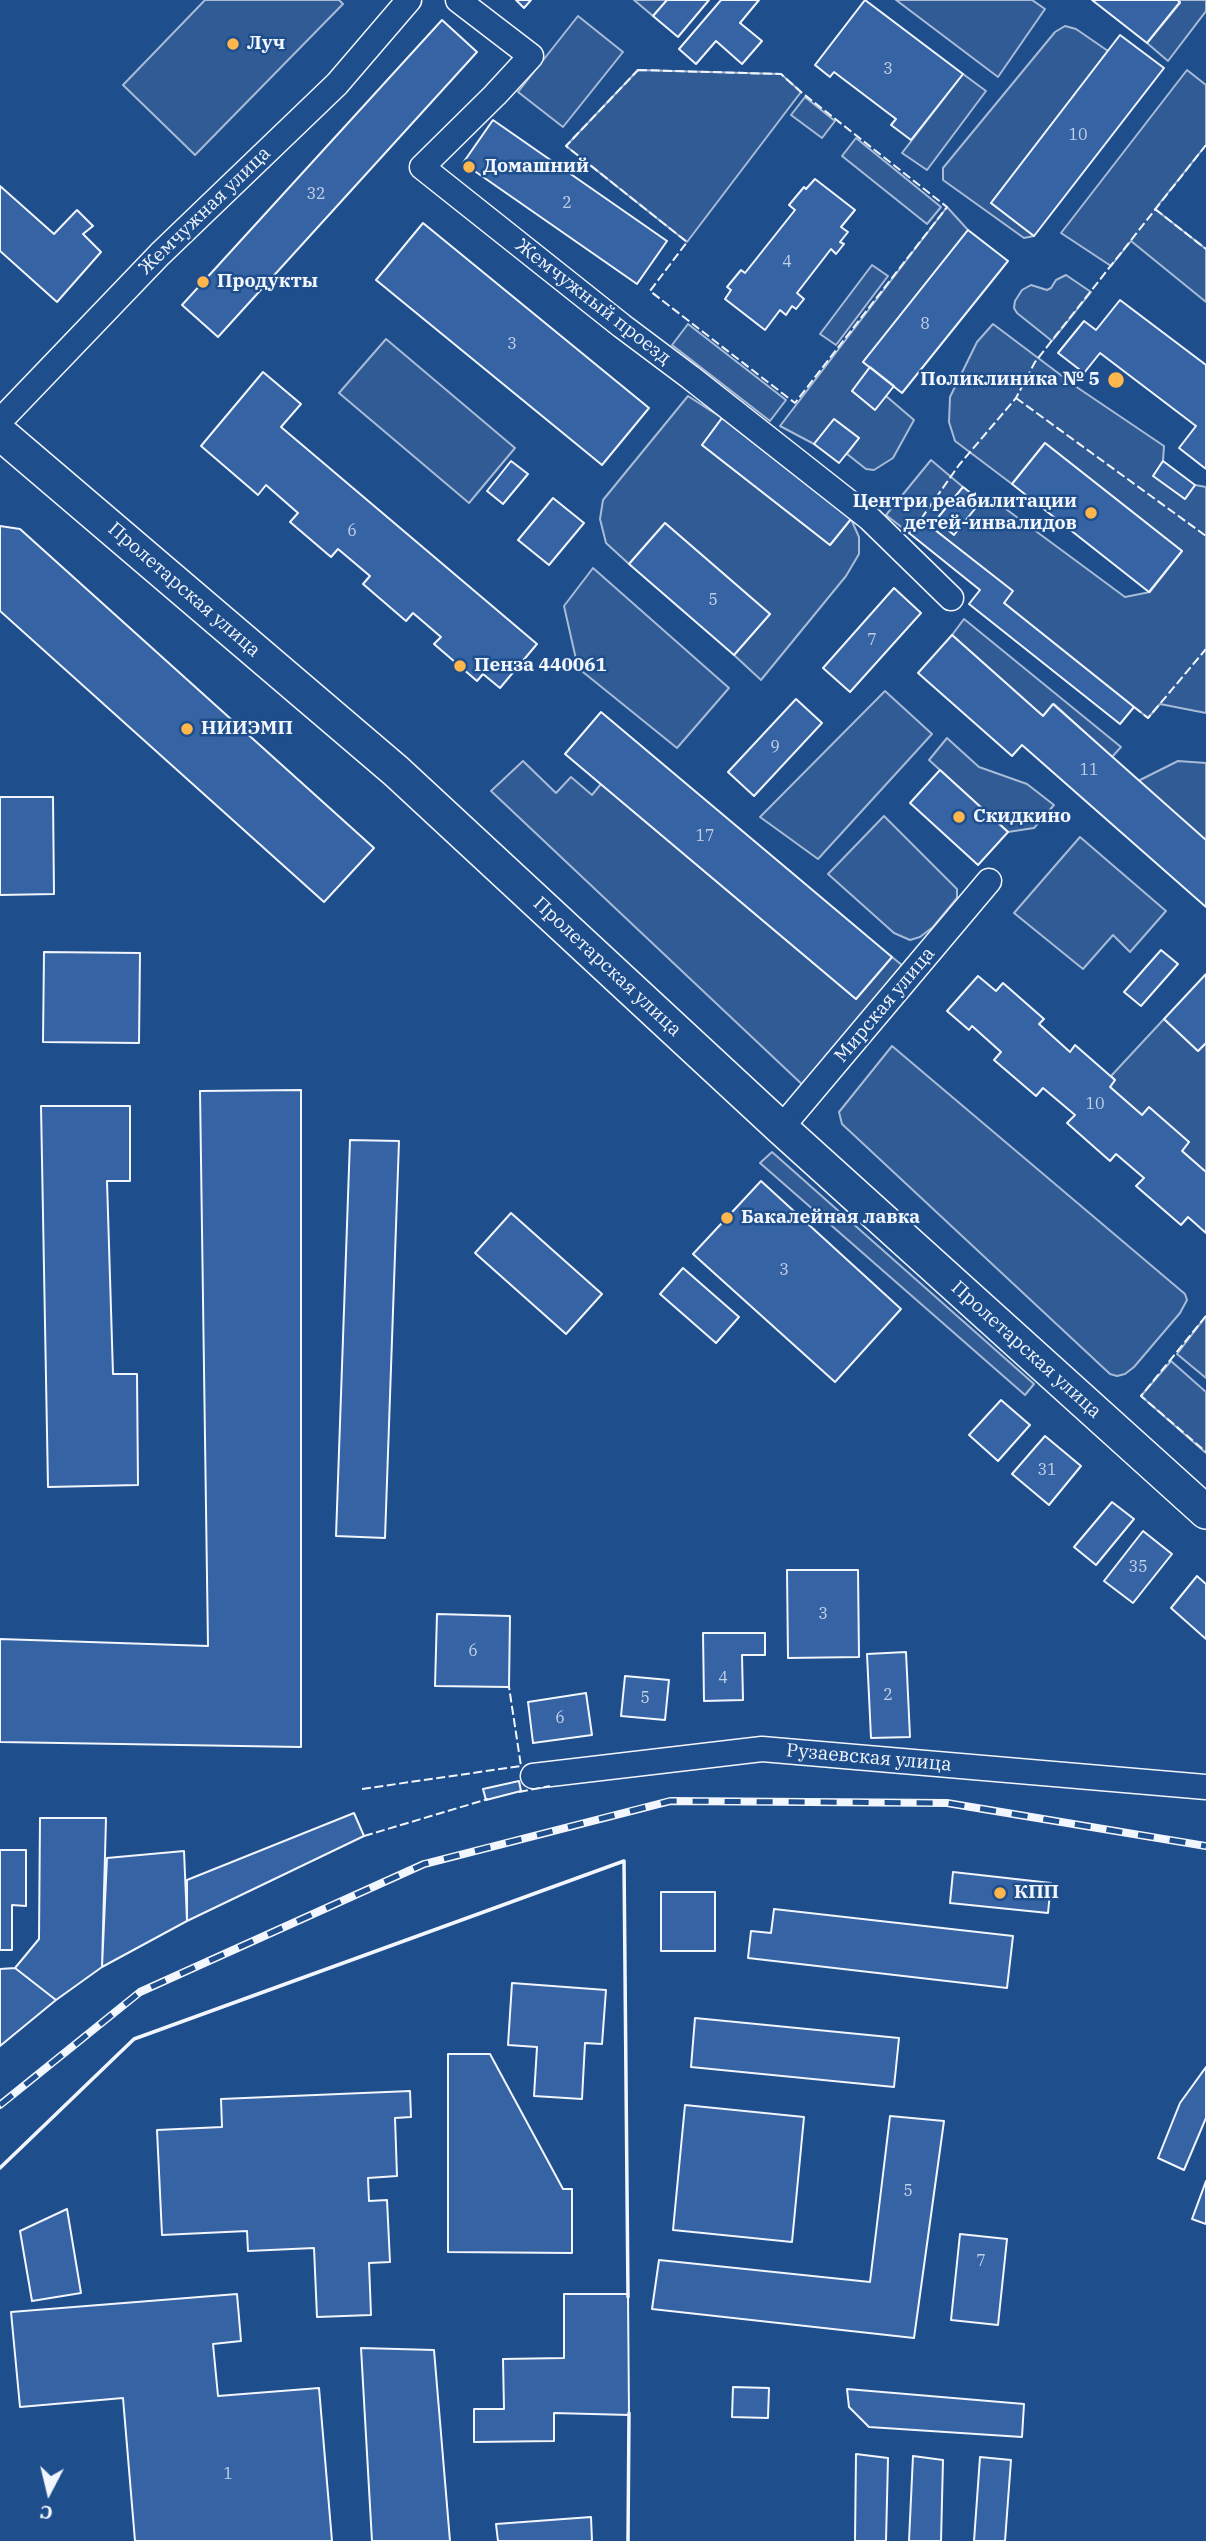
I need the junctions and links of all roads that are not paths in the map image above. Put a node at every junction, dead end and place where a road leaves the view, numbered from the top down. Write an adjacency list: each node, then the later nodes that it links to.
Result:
1 (409, 0): 3 (street, Жемчужная улица)
2 (458, 0): 5 (street, Жемчужный проезд)
3 (0, 421)
4 (0, 433): 7 (main road, Пролетарская улица)
5 (951, 598)
6 (989, 881): 7 (street, Мирская улица)
7 (781, 1128): 8 (main road, Пролетарская улица)
8 (1206, 1512)
9 (533, 1776): 10 (street, Рузаевская улица)
10 (1206, 1787)

